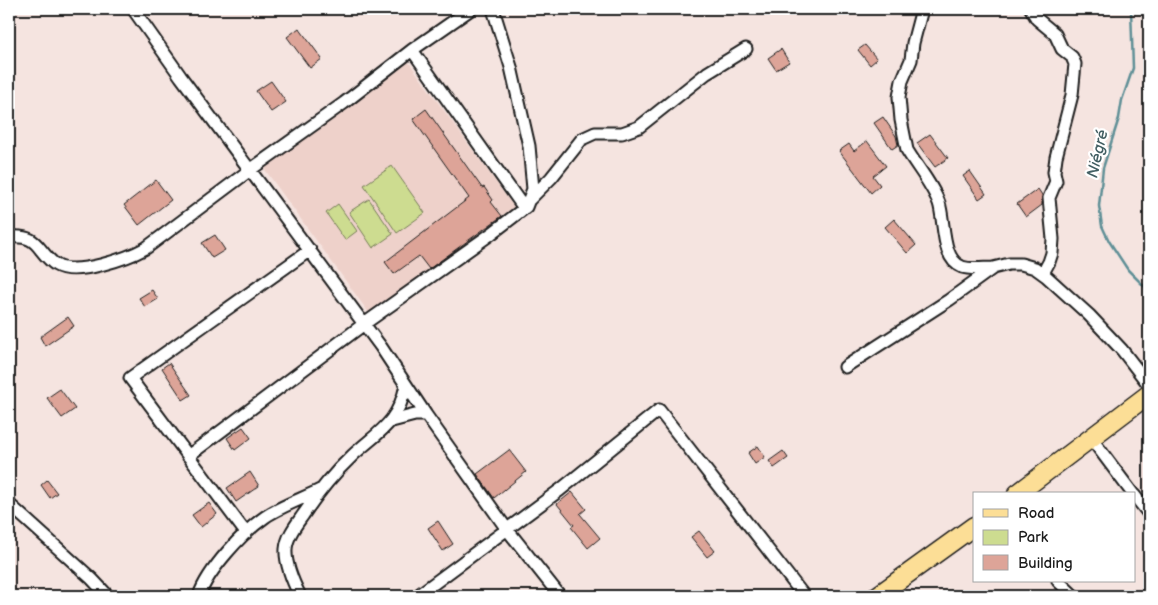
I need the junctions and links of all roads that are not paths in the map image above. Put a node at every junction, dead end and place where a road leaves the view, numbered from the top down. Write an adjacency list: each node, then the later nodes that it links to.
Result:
1 (133, 9): 8 (street)
2 (471, 9): 7 (street)
3 (494, 9): 9 (street)
4 (922, 9): 12 (street)
5 (1032, 9): 13 (street)
6 (746, 49): 9 (street)
7 (412, 50): 8 (street); 9 (street)
8 (250, 170): 10 (street); 11 (street)
9 (527, 204): 14 (street)
10 (9, 237)
11 (310, 250): 14 (street); 22 (street)
12 (993, 268): 13 (street); 15 (street)
13 (1043, 273): 17 (street)
14 (364, 324): 16 (street); 22 (street)
15 (845, 367)
16 (406, 385): 19 (street); 20 (street)
17 (1149, 385)
18 (1149, 394): 21 (main road)
19 (426, 415): 20 (street); 30 (street)
20 (392, 421): 23 (street)
21 (1091, 438): 24 (main road); 25 (street)
22 (188, 456): 31 (street)
23 (322, 489): 31 (street); 35 (street)
24 (1020, 492)
25 (1132, 492)
26 (1136, 497): 28 (street)
27 (9, 504): 33 (street)
28 (1149, 514)
29 (973, 527): 39 (main road)
30 (506, 528): 36 (street); 37 (street); 38 (street)
31 (246, 533): 34 (street)
32 (1059, 582): 40 (street)
33 (108, 596)
34 (199, 596)
35 (300, 596)
36 (419, 596)
37 (560, 596)
38 (804, 596)
39 (876, 596)
40 (1074, 596)

